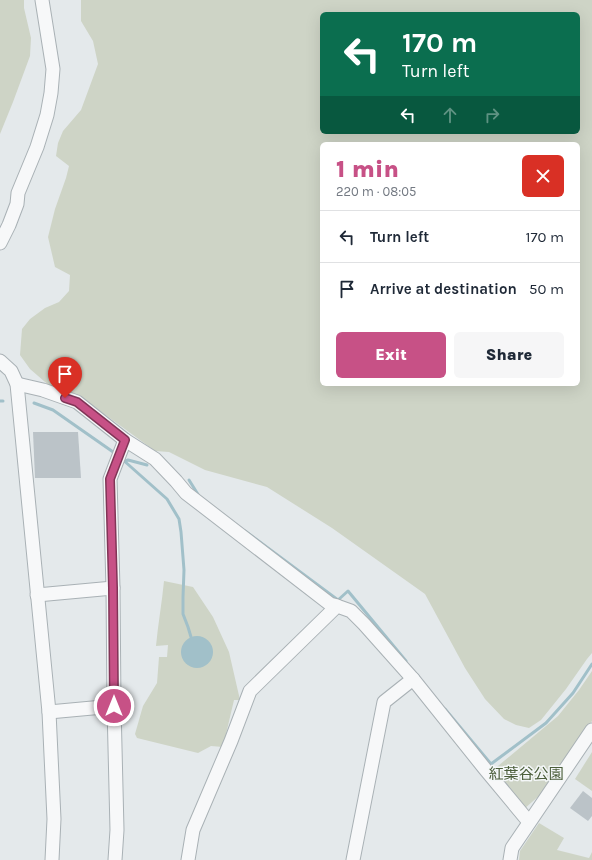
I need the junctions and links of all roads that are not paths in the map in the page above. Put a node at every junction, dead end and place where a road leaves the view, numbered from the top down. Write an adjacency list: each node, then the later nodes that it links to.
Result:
1 (42, 0): 2 (street)
2 (0, 243)
3 (0, 361): 4 (street)
4 (17, 384): 5 (street); 7 (street)
5 (125, 440): 6 (street); 8 (street)
6 (113, 588): 7 (street); 10 (street)
7 (37, 595): 11 (street)
8 (337, 606): 9 (street); 16 (street)
9 (413, 679): 13 (street); 17 (street)
10 (114, 706): 11 (street); 15 (street)
11 (49, 712): 14 (street)
12 (592, 730): 13 (street)
13 (529, 822): 18 (street)
14 (52, 860)
15 (115, 860)
16 (188, 860)
17 (353, 860)
18 (510, 860)

